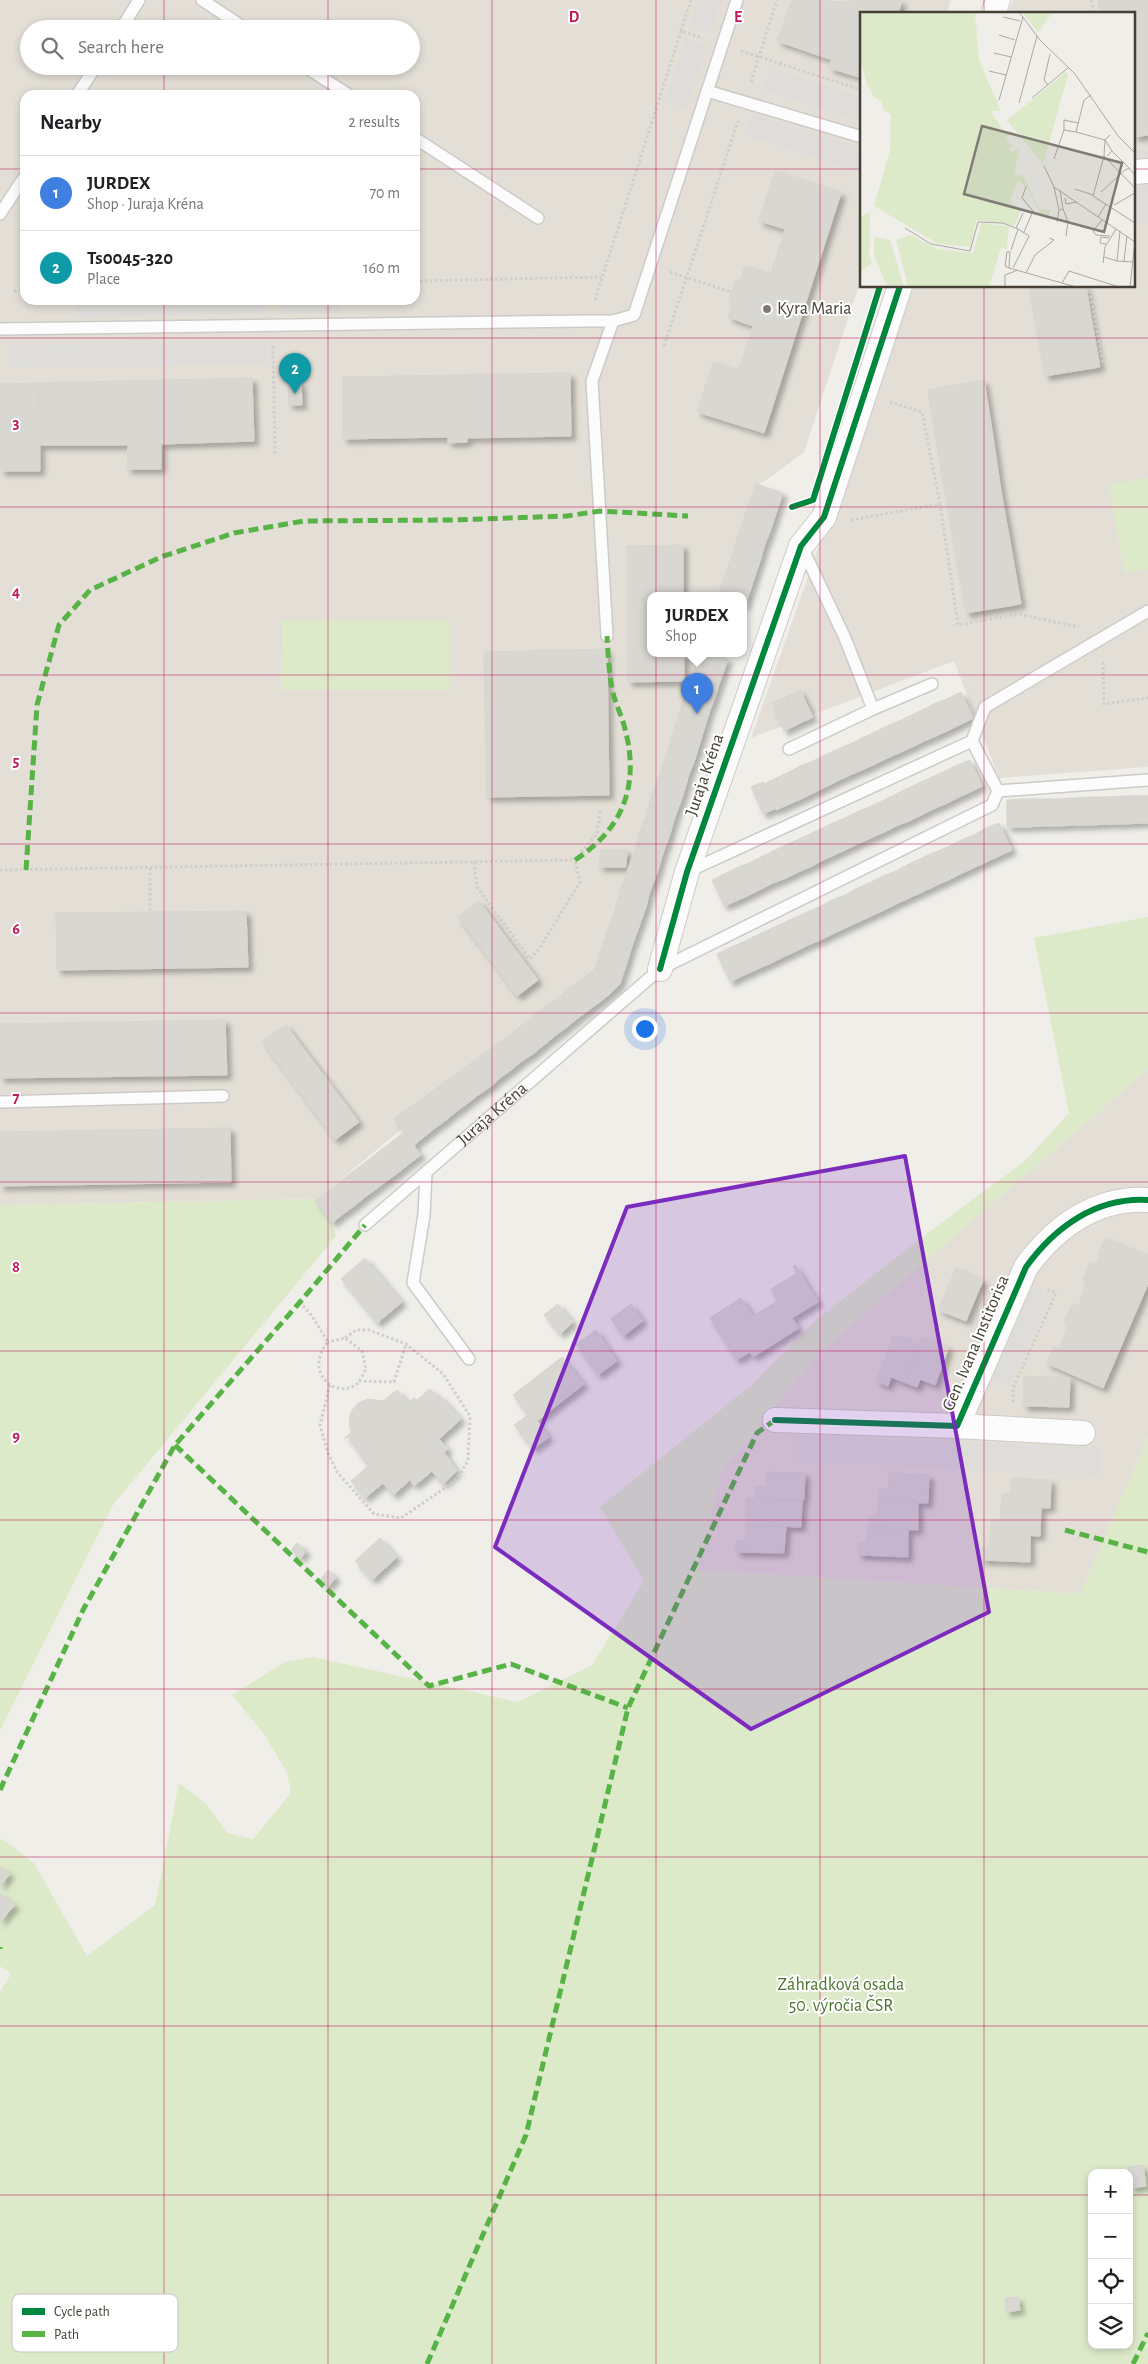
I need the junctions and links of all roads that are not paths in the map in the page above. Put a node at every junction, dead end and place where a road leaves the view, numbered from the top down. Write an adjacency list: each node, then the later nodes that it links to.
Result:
1 (139, 0): 6 (lane)
2 (202, 0): 7 (lane)
3 (737, 0): 12 (lane)
4 (998, 0): 5 (street)
5 (994, 12)
6 (126, 20)
7 (232, 20)
8 (90, 75): 10 (lane)
9 (318, 75): 11 (lane)
10 (81, 90)
11 (341, 90)
12 (707, 90): 13 (lane); 19 (lane)
13 (860, 136)
14 (420, 141): 17 (lane)
15 (20, 184): 16 (lane)
16 (0, 214)
17 (538, 218)
18 (899, 288): 21 (street, Juraja Kréna)
19 (613, 321): 20 (lane); 23 (lane)
20 (0, 329)
21 (801, 546): 25 (lane); 30 (street, Juraja Kréna)
22 (1148, 611): 26 (lane)
23 (606, 636)
24 (932, 684): 25 (lane)
25 (873, 709): 27 (lane)
26 (972, 741): 29 (lane); 30 (lane)
27 (789, 749)
28 (1148, 780): 29 (lane)
29 (998, 791): 31 (lane)
30 (687, 872): 31 (street, Juraja Kréna)
31 (660, 968): 34 (lane, Juraja Kréna)
32 (223, 1096): 33 (lane)
33 (0, 1102)
34 (426, 1172): 36 (lane, Juraja Kréna); 37 (lane)
35 (1148, 1200): 39 (street, Gen. Ivana Institorisa)
36 (365, 1225)
37 (469, 1359)
38 (775, 1420): 39 (street, Gen. Ivana Institorisa)
39 (957, 1426): 40 (street, Gen. Ivana Institorisa)
40 (1083, 1432)

